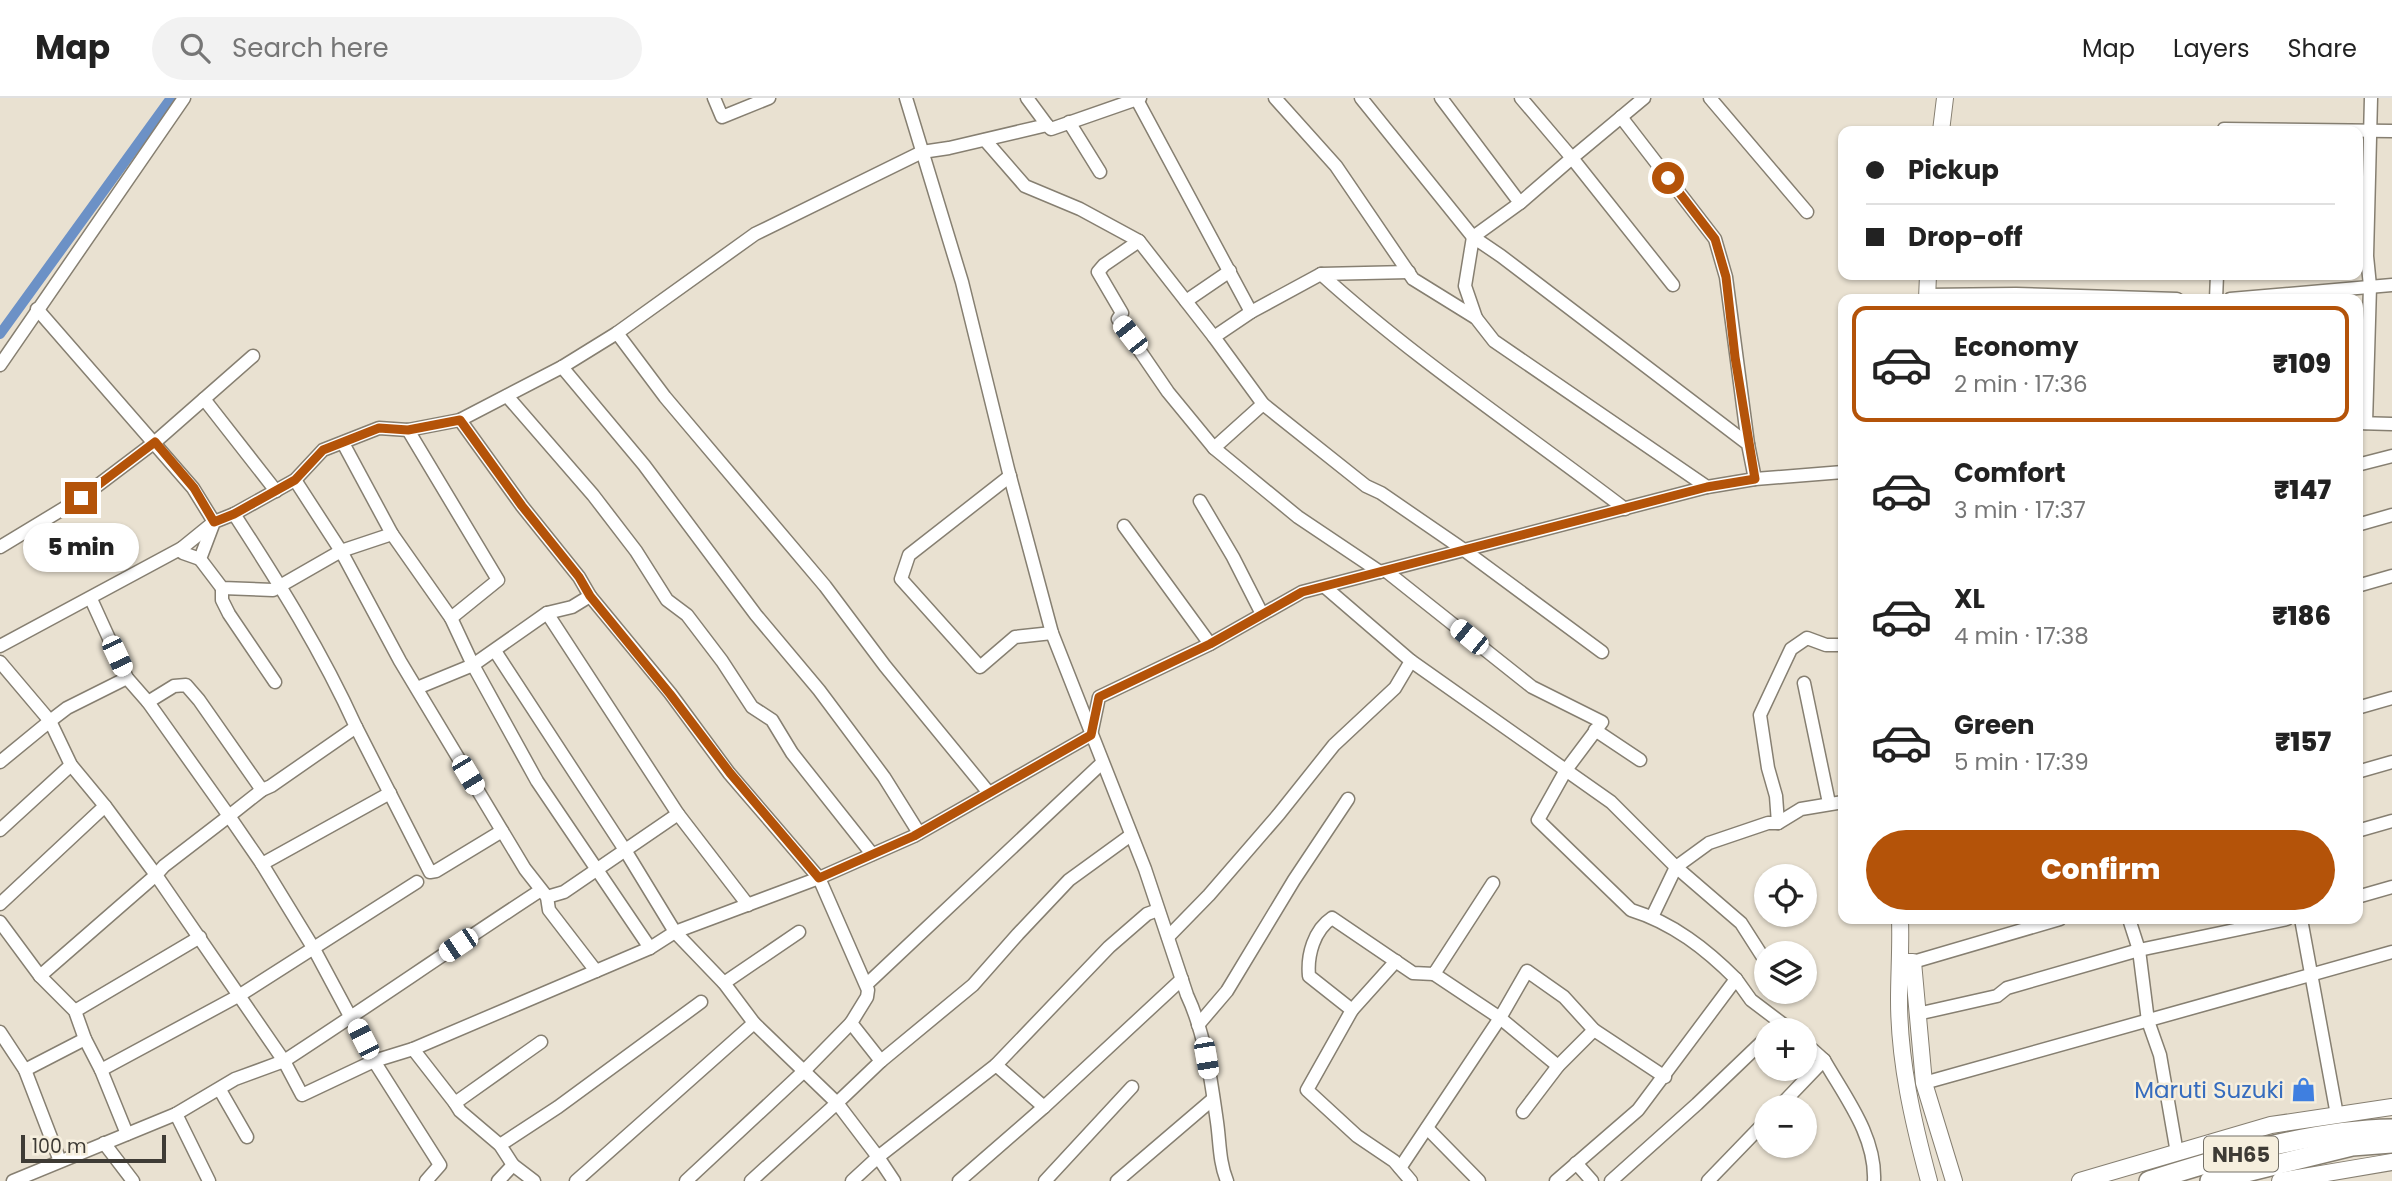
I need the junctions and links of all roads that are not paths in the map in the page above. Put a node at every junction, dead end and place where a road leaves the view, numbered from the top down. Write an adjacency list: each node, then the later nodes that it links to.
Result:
1 (184, 98): 40 (street)
2 (714, 98): 3 (street)
3 (769, 98)
4 (906, 98): 23 (street)
5 (1027, 98): 17 (street)
6 (1138, 98): 16 (street); 30 (street)
7 (1275, 98): 31 (street)
8 (1361, 98): 28 (street)
9 (1441, 98): 26 (street)
10 (1521, 98): 24 (street)
11 (1644, 98): 15 (street)
12 (1710, 98): 27 (street)
13 (1945, 98): 18 (main road)
14 (2371, 98): 20 (street)
15 (1620, 117): 24 (street); 58 (street)
16 (1069, 122): 17 (street); 25 (street)
17 (1047, 125): 22 (street)
18 (1942, 126)
19 (2363, 131): 20 (street)
20 (2370, 131): 21 (street); 36 (street)
21 (2392, 131)
22 (985, 140): 23 (street); 29 (street)
23 (922, 152): 43 (street); 63 (street)
24 (1572, 158): 26 (street); 33 (street)
25 (1100, 172)
26 (1520, 203): 28 (street)
27 (1807, 212)
28 (1473, 237): 35 (street); 58 (street)
29 (1139, 241): 39 (street); 59 (street)
30 (1230, 271): 39 (street); 41 (street)
31 (1409, 272): 32 (street); 38 (street)
32 (1321, 274): 41 (street); 69 (street)
33 (1673, 285)
34 (2392, 285): 36 (street)
35 (1465, 286): 38 (street); 42 (street)
36 (2371, 286): 37 (street); 51 (street)
37 (2284, 294)
38 (1446, 299): 42 (street)
39 (1186, 301): 44 (street)
40 (37, 309): 46 (street); 56 (street)
41 (1251, 312): 44 (street)
42 (1476, 318): 66 (street)
43 (617, 333): 47 (street); 121 (street)
44 (1214, 337): 50 (street)
45 (253, 356): 49 (street)
46 (0, 365)
47 (562, 367): 48 (street); 133 (street)
48 (507, 396): 52 (street); 136 (street)
49 (204, 399): 56 (street); 67 (street)
50 (1263, 404): 59 (street); 78 (street)
51 (2363, 408)
52 (460, 420): 55 (street); 87 (street)
53 (2363, 423): 54 (street)
54 (2392, 424)
55 (408, 430): 57 (street); 91 (street)
56 (155, 442): 72 (street); 76 (street)
57 (343, 443): 65 (street); 75 (street)
58 (1748, 444): 64 (street)
59 (1214, 448): 81 (street)
60 (2392, 456): 61 (street)
61 (2363, 463)
62 (1838, 472): 64 (street)
63 (1010, 476): 92 (street); 92 (street)
64 (1755, 479): 66 (street)
65 (295, 480): 67 (street); 79 (street)
66 (1707, 487): 69 (street)
67 (276, 491): 70 (street)
68 (1200, 501): 90 (street)
69 (1625, 509): 78 (street)
70 (234, 514): 72 (street); 84 (street)
71 (2392, 515): 73 (street)
72 (214, 522): 77 (street); 80 (street)
73 (2363, 522)
74 (1124, 526): 93 (street)
75 (392, 534): 79 (street); 91 (street)
76 (0, 547)
77 (181, 548): 80 (street); 88 (street)
78 (1464, 550): 81 (street); 97 (street)
79 (341, 551): 84 (street); 104 (street)
80 (200, 559): 86 (street)
81 (1383, 571): 85 (street); 110 (street)
82 (2392, 576): 83 (street)
83 (2363, 584)
84 (281, 585): 86 (street); 109 (street)
85 (1325, 587): 90 (street); 98 (street)
86 (222, 588): 102 (street)
87 (590, 596): 89 (street); 141 (street)
88 (91, 599): 95 (street); 101 (street)
89 (547, 613): 96 (street); 126 (street)
90 (1262, 614): 93 (street)
91 (451, 618): 100 (street)
92 (1052, 633): 111 (street)
93 (1210, 644): 111 (street)
94 (1838, 645): 129 (street)
95 (0, 646)
96 (495, 652): 100 (street); 135 (street)
97 (1602, 652)
98 (1410, 661): 117 (street); 160 (street)
99 (0, 662): 108 (street)
100 (473, 665): 104 (street); 139 (street)
101 (127, 678): 106 (street); 108 (street)
102 (275, 682)
103 (1804, 682): 124 (street)
104 (417, 688): 132 (street)
105 (2392, 698): 107 (street)
106 (148, 702): 119 (street); 127 (street)
107 (2363, 706)
108 (50, 721): 113 (street); 116 (street)
109 (356, 727): 119 (street); 120 (street)
110 (1595, 730): 112 (street); 117 (street)
111 (1091, 735): 115 (street); 121 (street)
112 (1640, 760)
113 (0, 762)
114 (2392, 762): 118 (street)
115 (1102, 763): 134 (street); 175 (street)
116 (71, 765): 125 (street); 131 (street)
117 (1566, 770): 138 (street); 150 (street)
118 (2363, 770)
119 (262, 790): 127 (street)
120 (390, 793): 132 (street); 137 (street)
121 (989, 793): 133 (street)
122 (1348, 799): 187 (street)
123 (1838, 802): 124 (street)
124 (1829, 803): 129 (street)
125 (105, 806): 140 (street); 147 (street)
126 (678, 814): 135 (street); 148 (street)
127 (229, 816): 137 (street); 140 (street)
128 (2392, 821): 130 (street)
129 (1779, 823): 138 (street)
130 (2363, 829)
131 (0, 830)
132 (502, 831): 145 (street)
133 (919, 833): 136 (street)
134 (1131, 835): 149 (street); 197 (street)
135 (625, 850): 139 (street); 157 (street)
136 (872, 854): 141 (street)
137 (262, 864): 162 (street)
138 (1676, 867): 150 (street); 161 (street)
139 (598, 870): 145 (street); 163 (street)
140 (156, 875): 159 (street); 170 (street)
141 (819, 878): 148 (street); 175 (street)
142 (417, 882): 162 (street)
143 (1493, 883): 169 (street)
144 (2392, 887): 146 (street)
145 (544, 894): 168 (street); 181 (street)
146 (2363, 895)
147 (0, 905)
148 (748, 905): 157 (street)
149 (1158, 910): 160 (street); 199 (street)
150 (1651, 917): 173 (street)
151 (0, 922): 170 (street)
152 (1900, 924): 167 (main road)
153 (2042, 924): 167 (street)
154 (2130, 924): 164 (street)
155 (2263, 924): 164 (street)
156 (2302, 924): 171 (street)
157 (675, 932): 163 (street); 174 (street)
158 (799, 932): 174 (street)
159 (200, 937): 176 (street); 179 (street)
160 (1168, 937): 172 (street)
161 (1754, 943)
162 (314, 948): 176 (street); 181 (street)
163 (650, 948): 168 (street)
164 (2138, 950): 180 (street); 184 (street)
165 (2392, 952): 171 (street)
166 (1396, 961): 169 (street); 178 (street); 178 (street)
167 (1907, 962): 180 (main road); 254 (main road)
168 (596, 971): 192 (street)
169 (1434, 974): 182 (street)
170 (40, 976): 179 (street)
171 (2310, 976): 184 (street); 216 (street)
172 (1182, 979): 187 (street); 212 (street)
173 (1736, 979): 183 (street); 204 (street)
174 (724, 983): 185 (street)
175 (867, 984): 186 (street)
176 (240, 995): 198 (street); 202 (street)
177 (701, 1002): 224 (street)
178 (1352, 1010): 231 (street)
179 (75, 1011): 190 (street)
180 (1917, 1014): 205 (main road)
181 (351, 1017): 196 (street); 198 (street)
182 (1500, 1018): 188 (street); 200 (street); 217 (street)
183 (1771, 1018)
184 (2147, 1021): 205 (street); 225 (street)
185 (754, 1023): 203 (street); 238 (street)
186 (851, 1023): 197 (street); 203 (street)
187 (1198, 1025): 209 (street)
188 (1594, 1030): 200 (street); 204 (street)
189 (0, 1031): 201 (street)
190 (85, 1039): 201 (street); 202 (street)
191 (541, 1042): 211 (street)
192 (414, 1049): 196 (street); 211 (street)
193 (1754, 1050): 251 (street)
194 (1817, 1054): 195 (street)
195 (1824, 1060): 208 (street); 253 (street)
196 (374, 1061): 198 (street); 235 (street)
197 (881, 1061): 210 (street)
198 (284, 1062): 207 (street)
199 (996, 1065): 212 (street); 226 (street)
200 (1558, 1066): 214 (street)
201 (25, 1070): 227 (street)
202 (101, 1070): 219 (street)
203 (803, 1072): 210 (street); 239 (street)
204 (1665, 1077): 229 (street)
205 (1924, 1083): 255 (main road)
206 (1132, 1087): 244 (street)
207 (220, 1090): 215 (street); 221 (street)
208 (1790, 1095)
209 (1213, 1099): 245 (street); 246 (street)
210 (837, 1102): 226 (street); 240 (street)
211 (455, 1103): 224 (street)
212 (1044, 1107): 243 (street)
213 (2392, 1107): 216 (main road)
214 (1523, 1112)
215 (176, 1114): 219 (street); 234 (street)
216 (2337, 1115): 225 (main road)
217 (1427, 1128): 231 (street); 248 (street)
218 (2392, 1129): 257 (highway, NH65)
219 (127, 1134): 222 (street)
220 (1754, 1134): 252 (street)
221 (247, 1137)
222 (104, 1143): 227 (street); 233 (street)
223 (2392, 1143): 258 (highway, NH65)
224 (500, 1145): 230 (street)
225 (2177, 1153): 256 (main road)
226 (878, 1157): 241 (street); 242 (street)
227 (60, 1161): 232 (street)
228 (2392, 1162): 259 (main road)
229 (1576, 1163): 249 (street); 250 (street)
230 (513, 1165): 236 (street); 237 (street)
231 (1400, 1168): 247 (street)
232 (18, 1180)
233 (133, 1181)
234 (209, 1181)
235 (426, 1181)
236 (498, 1181)
237 (534, 1181)
238 (576, 1181)
239 (686, 1181)
240 (751, 1181)
241 (852, 1181)
242 (894, 1181)
243 (959, 1181)
244 (1045, 1181)
245 (1117, 1181)
246 (1227, 1181)
247 (1411, 1181)
248 (1479, 1181)
249 (1556, 1181)
250 (1592, 1181)
251 (1611, 1181)
252 (1709, 1181)
253 (1874, 1181)
254 (1929, 1181)
255 (1954, 1181)
256 (2080, 1181)
257 (2149, 1181)
258 (2210, 1181)
259 (2280, 1181)

